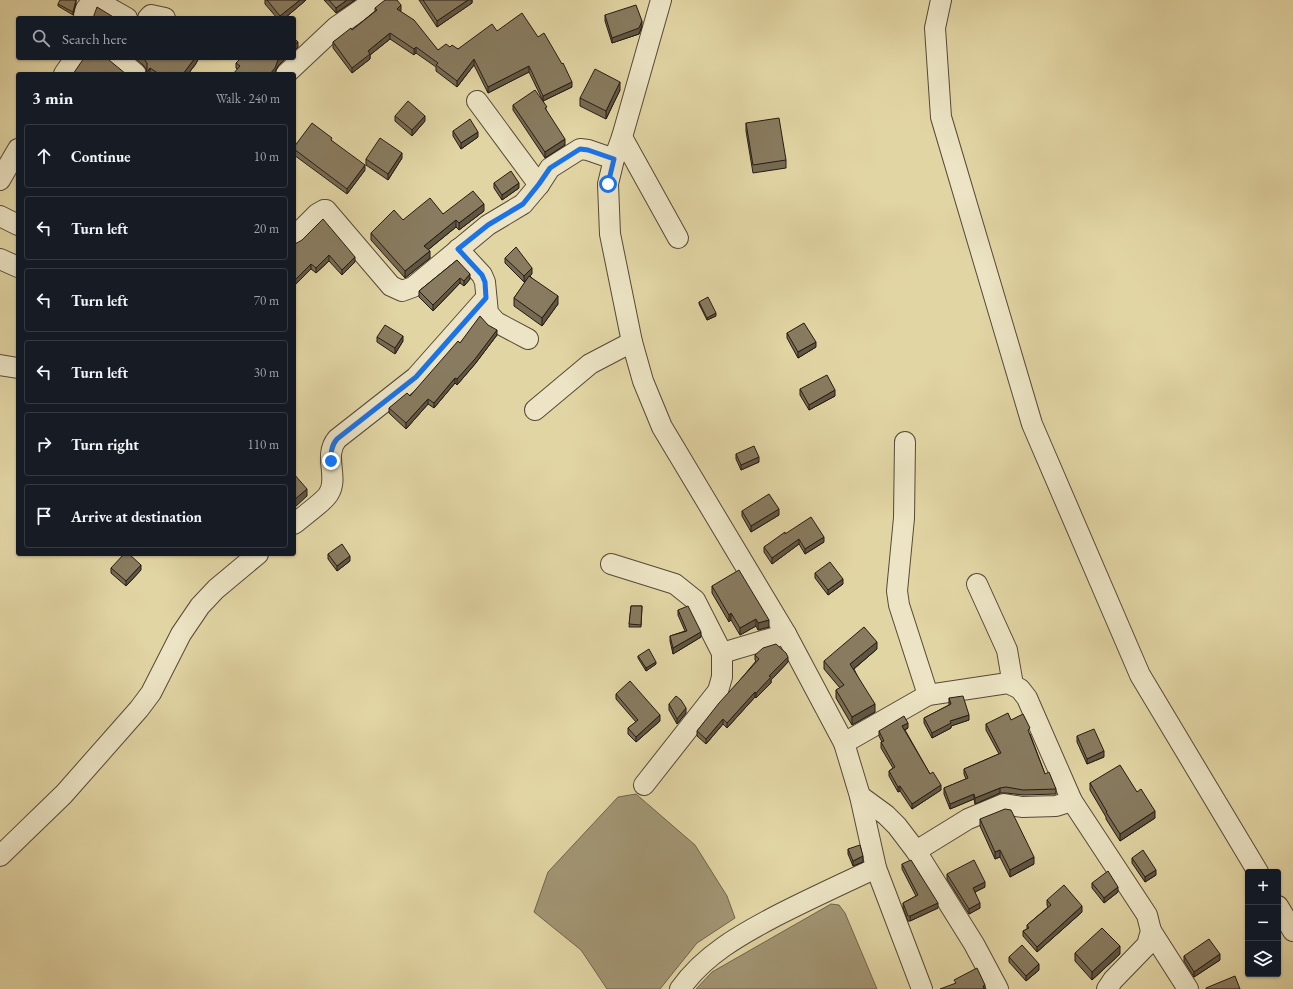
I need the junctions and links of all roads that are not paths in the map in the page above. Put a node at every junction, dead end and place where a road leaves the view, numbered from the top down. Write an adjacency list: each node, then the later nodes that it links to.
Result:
1 (374, 0): 10 (street)
2 (661, 0): 12 (street)
3 (941, 0): 46 (street)
4 (84, 16): 5 (street)
5 (123, 16)
6 (74, 60): 8 (street)
7 (119, 60): 9 (street)
8 (65, 72)
9 (134, 72)
10 (288, 72)
11 (476, 101): 16 (street)
12 (622, 137): 14 (street); 20 (street)
13 (16, 154): 15 (street)
14 (614, 159): 16 (street); 26 (street)
15 (9, 173)
16 (539, 184): 21 (street)
17 (0, 216): 18 (street)
18 (16, 224)
19 (296, 235): 21 (street)
20 (678, 238)
21 (458, 249): 24 (street)
22 (0, 259): 23 (street)
23 (16, 266)
24 (486, 298): 25 (street); 31 (street)
25 (528, 339)
26 (632, 342): 29 (street); 35 (street)
27 (0, 365): 28 (street)
28 (16, 368)
29 (535, 410)
30 (905, 442): 38 (street)
31 (296, 522)
32 (256, 556): 44 (street)
33 (611, 564): 36 (street)
34 (977, 584): 37 (street)
35 (786, 634): 36 (street); 39 (street)
36 (722, 654): 40 (street)
37 (1013, 685): 38 (street); 42 (street)
38 (928, 694): 39 (street)
39 (844, 743): 41 (street)
40 (644, 785)
41 (860, 796): 43 (street); 45 (street)
42 (1072, 801): 43 (street); 48 (street)
43 (916, 851): 52 (street)
44 (0, 856)
45 (876, 868): 50 (street); 51 (street)
46 (1256, 869)
47 (1281, 911): 49 (street)
48 (1151, 931): 53 (street); 54 (street)
49 (1293, 931)
50 (680, 989)
51 (922, 989)
52 (998, 989)
53 (1107, 989)
54 (1188, 989)

